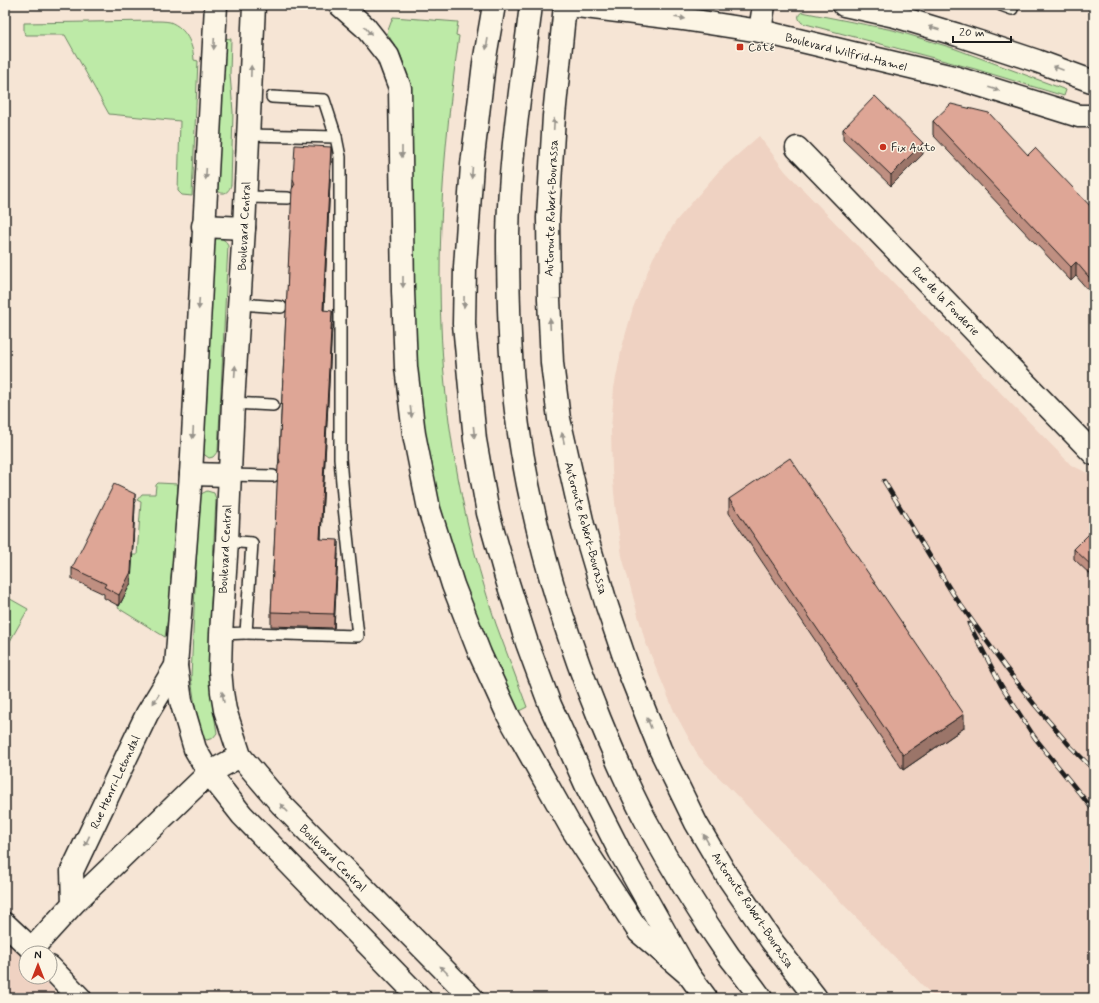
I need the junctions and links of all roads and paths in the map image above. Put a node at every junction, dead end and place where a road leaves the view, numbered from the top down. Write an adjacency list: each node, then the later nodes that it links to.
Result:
1 (216, 5): 21 (main road, one-way to 21)
2 (254, 5): 16 (main road, Boulevard Central, one-way to 2)
3 (340, 5): 42 (main road, one-way to 42)
4 (494, 5): 42 (main road, one-way to 42)
5 (531, 5): 43 (main road)
6 (565, 5): 48 (main road, Autoroute Robert-Bourassa, one-way to 6)
7 (569, 5): 12 (main road, Boulevard Wilfrid-Hamel, one-way to 12)
8 (764, 5): 12 (main road)
9 (844, 5): 13 (main road, one-way to 9)
10 (1001, 5): 11 (lane)
11 (1012, 9)
12 (760, 31): 15 (main road, Boulevard Wilfrid-Hamel, one-way to 15)
13 (1094, 82)
14 (272, 97): 17 (lane)
15 (1094, 116)
16 (248, 135): 17 (lane); 19 (main road, Boulevard Central)
17 (336, 137): 32 (lane)
18 (797, 148): 27 (main road, Rue de la Fonderie)
19 (246, 197): 20 (lane); 22 (main road, Boulevard Central)
20 (288, 198)
21 (203, 226): 22 (main road); 28 (main road, one-way to 28)
22 (244, 228): 23 (main road, Boulevard Central)
23 (239, 304): 24 (lane); 25 (main road, Boulevard Central, one-way to 23)
24 (280, 307)
25 (232, 403): 26 (lane); 29 (main road, Boulevard Central)
26 (273, 405)
27 (1094, 454)
28 (191, 474): 29 (main road); 34 (main road)
29 (228, 475): 30 (lane); 31 (main road, Boulevard Central)
30 (273, 476)
31 (226, 541): 32 (lane); 33 (main road, Boulevard Central)
32 (246, 633): 33 (lane)
33 (221, 634): 35 (main road, Boulevard Central, one-way to 33)
34 (176, 666): 36 (main road); 37 (main road, Rue Henri-Letondal, one-way to 37)
35 (240, 756): 36 (main road); 46 (main road, Boulevard Central, one-way to 35)
36 (209, 773): 37 (main road); 45 (main road)
37 (73, 904): 40 (main road)
38 (5, 924): 39 (main road)
39 (28, 945)
40 (39, 945)
41 (58, 975): 44 (main road)
42 (689, 975): 47 (main road)
43 (759, 994)
44 (80, 998)
45 (420, 998)
46 (472, 998)
47 (706, 998)
48 (816, 998)

